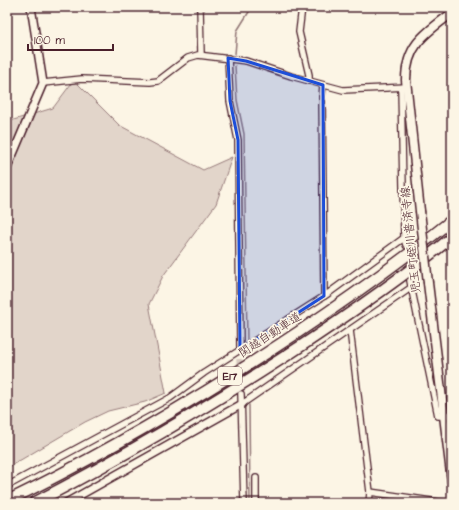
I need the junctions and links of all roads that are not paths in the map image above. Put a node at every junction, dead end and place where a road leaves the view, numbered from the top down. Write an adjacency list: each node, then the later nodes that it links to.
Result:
1 (31, 7): 8 (street)
2 (200, 7): 5 (street)
3 (302, 7): 7 (street)
4 (452, 13): 10 (main road, 児玉町蛭川普済寺線)
5 (201, 55): 6 (street); 8 (street)
6 (228, 58): 7 (street); 20 (street)
7 (309, 81): 9 (street)
8 (43, 83): 11 (street)
9 (323, 85): 10 (street); 18 (street)
10 (404, 87): 13 (street); 25 (main road, 児玉町蛭川普済寺線, bridge)
11 (7, 168)
12 (452, 220): 30 (highway, 関越自動車道 / E17)
13 (404, 238): 15 (street); 18 (street)
14 (448, 240): 32 (highway, E17)
15 (406, 244)
16 (410, 281): 17 (street)
17 (412, 287): 19 (street); 25 (street)
18 (324, 296): 20 (street)
19 (350, 330): 23 (street); 29 (street)
20 (238, 352): 21 (street); 28 (street)
21 (239, 359)
22 (241, 394): 23 (street)
23 (242, 404): 33 (street); 34 (street)
24 (452, 414): 25 (street)
25 (444, 416): 27 (main road, 児玉町蛭川普済寺線)
26 (256, 478): 35 (street)
27 (452, 482)
28 (7, 486)
29 (370, 492): 31 (street); 36 (street)
30 (7, 501)
31 (415, 501): 37 (street)
32 (34, 503)
33 (66, 503)
34 (244, 503)
35 (256, 503)
36 (368, 503)
37 (445, 503)

